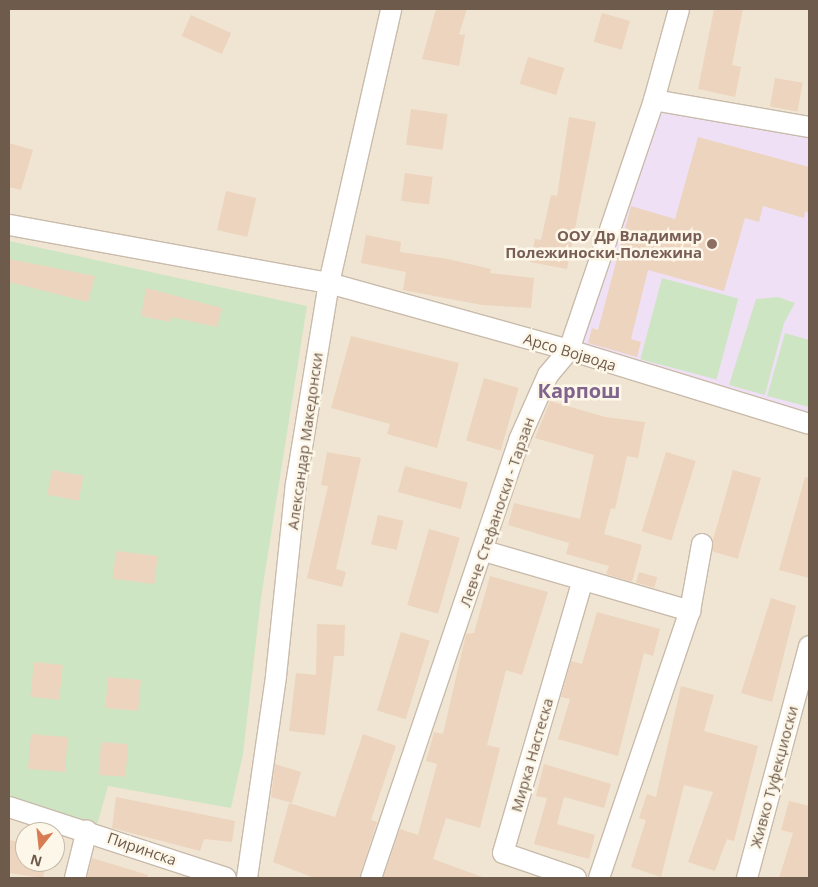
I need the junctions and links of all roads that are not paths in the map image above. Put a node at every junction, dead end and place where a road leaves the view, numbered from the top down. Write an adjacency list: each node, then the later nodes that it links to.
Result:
1 (391, 9): 6 (street, Александар Македонски)
2 (680, 9): 3 (street, Левче Стефаноски - Тарзан)
3 (654, 100): 4 (street); 7 (street, Левче Стефаноски - Тарзан)
4 (809, 127)
5 (9, 225): 6 (street, Арсо Војвода)
6 (329, 284): 7 (street, Арсо Војвода); 18 (street, Александар Македонски)
7 (569, 350): 8 (street, Арсо Војвода); 10 (street, Левче Стефаноски - Тарзан)
8 (809, 424)
9 (702, 544): 12 (street)
10 (484, 551): 11 (street); 19 (street, Левче Стефаноски - Тарзан)
11 (582, 582): 12 (street); 20 (street, Мирка Настеска)
12 (690, 611): 21 (street)
13 (809, 646): 22 (street, Живко Туфекџиоски)
14 (9, 807): 15 (street, Пиринска)
15 (87, 830): 16 (street, Пиринска); 17 (street, Пиринска)
16 (75, 878)
17 (226, 878)
18 (247, 878)
19 (371, 878)
20 (576, 878)
21 (599, 878)
22 (747, 878)

